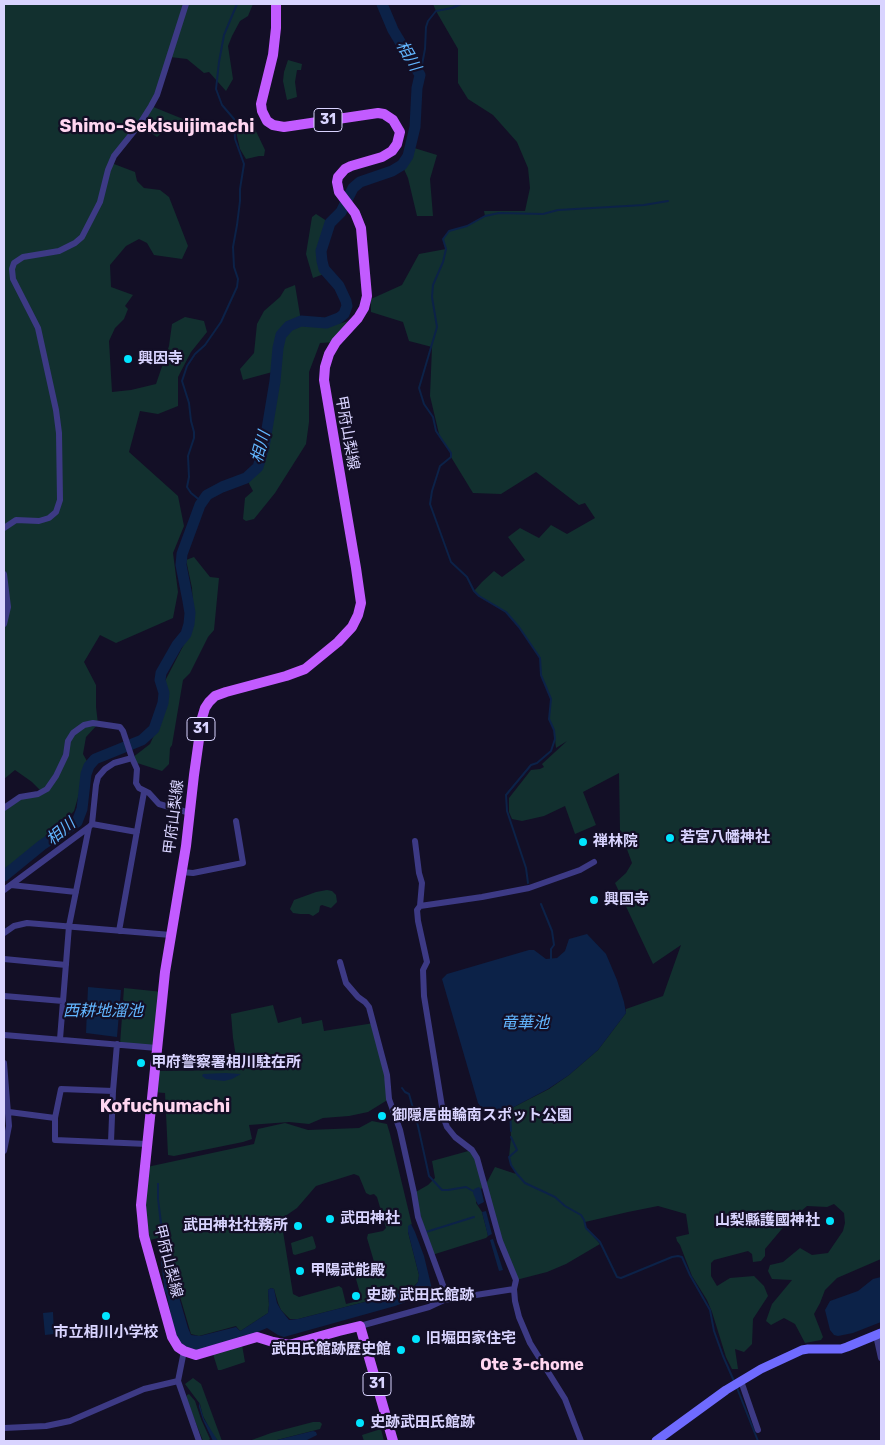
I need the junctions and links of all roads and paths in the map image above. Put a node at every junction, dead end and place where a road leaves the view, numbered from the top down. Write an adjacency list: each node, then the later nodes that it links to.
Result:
1 (186, 4): 3 (street)
2 (276, 4): 9 (main road, 甲府山梨線 / 31)
3 (4, 528)
4 (4, 574): 5 (street)
5 (4, 624)
6 (132, 758): 7 (street); 8 (street); 11 (street)
7 (144, 792): 9 (street); 12 (street)
8 (4, 808)
9 (190, 813): 15 (main road, 甲府山梨線 / 31)
10 (236, 821): 15 (street)
11 (90, 826): 12 (street); 16 (street); 18 (street)
12 (137, 832): 21 (street)
13 (415, 841): 19 (street)
14 (594, 862): 19 (street)
15 (182, 872): 23 (main road, 甲府山梨線 / 31)
16 (11, 885): 17 (street); 18 (street)
17 (4, 890)
18 (76, 892): 20 (street)
19 (420, 906): 41 (street)
20 (69, 926): 21 (street); 22 (street); 26 (street)
21 (119, 931): 23 (street)
22 (4, 933)
23 (171, 935): 32 (main road, 甲府山梨線 / 31)
24 (4, 959): 26 (street)
25 (340, 962): 42 (street)
26 (66, 965): 28 (street)
27 (4, 996): 28 (street)
28 (63, 1002): 30 (street)
29 (4, 1034): 30 (street)
30 (60, 1039): 31 (street)
31 (117, 1044): 32 (street); 34 (street)
32 (157, 1048): 39 (main road, 甲府山梨線 / 31)
33 (4, 1063): 35 (street)
34 (113, 1091): 36 (street); 38 (street)
35 (9, 1112): 36 (street); 37 (street)
36 (55, 1118): 38 (street)
37 (6, 1130): 40 (street)
38 (111, 1142): 39 (street)
39 (147, 1144): 45 (main road, 甲府山梨線 / 31)
40 (4, 1151)
41 (514, 1289): 42 (street); 53 (street)
42 (448, 1299): 43 (street)
43 (360, 1326): 45 (main road); 52 (main road, 31)
44 (879, 1334): 46 (street); 48 (main road)
45 (184, 1351): 47 (street)
46 (881, 1358)
47 (178, 1381): 49 (street); 51 (street)
48 (738, 1383): 50 (street); 54 (main road)
49 (4, 1428)
50 (758, 1430)
51 (199, 1441)
52 (393, 1441)
53 (581, 1441)
54 (656, 1441)

